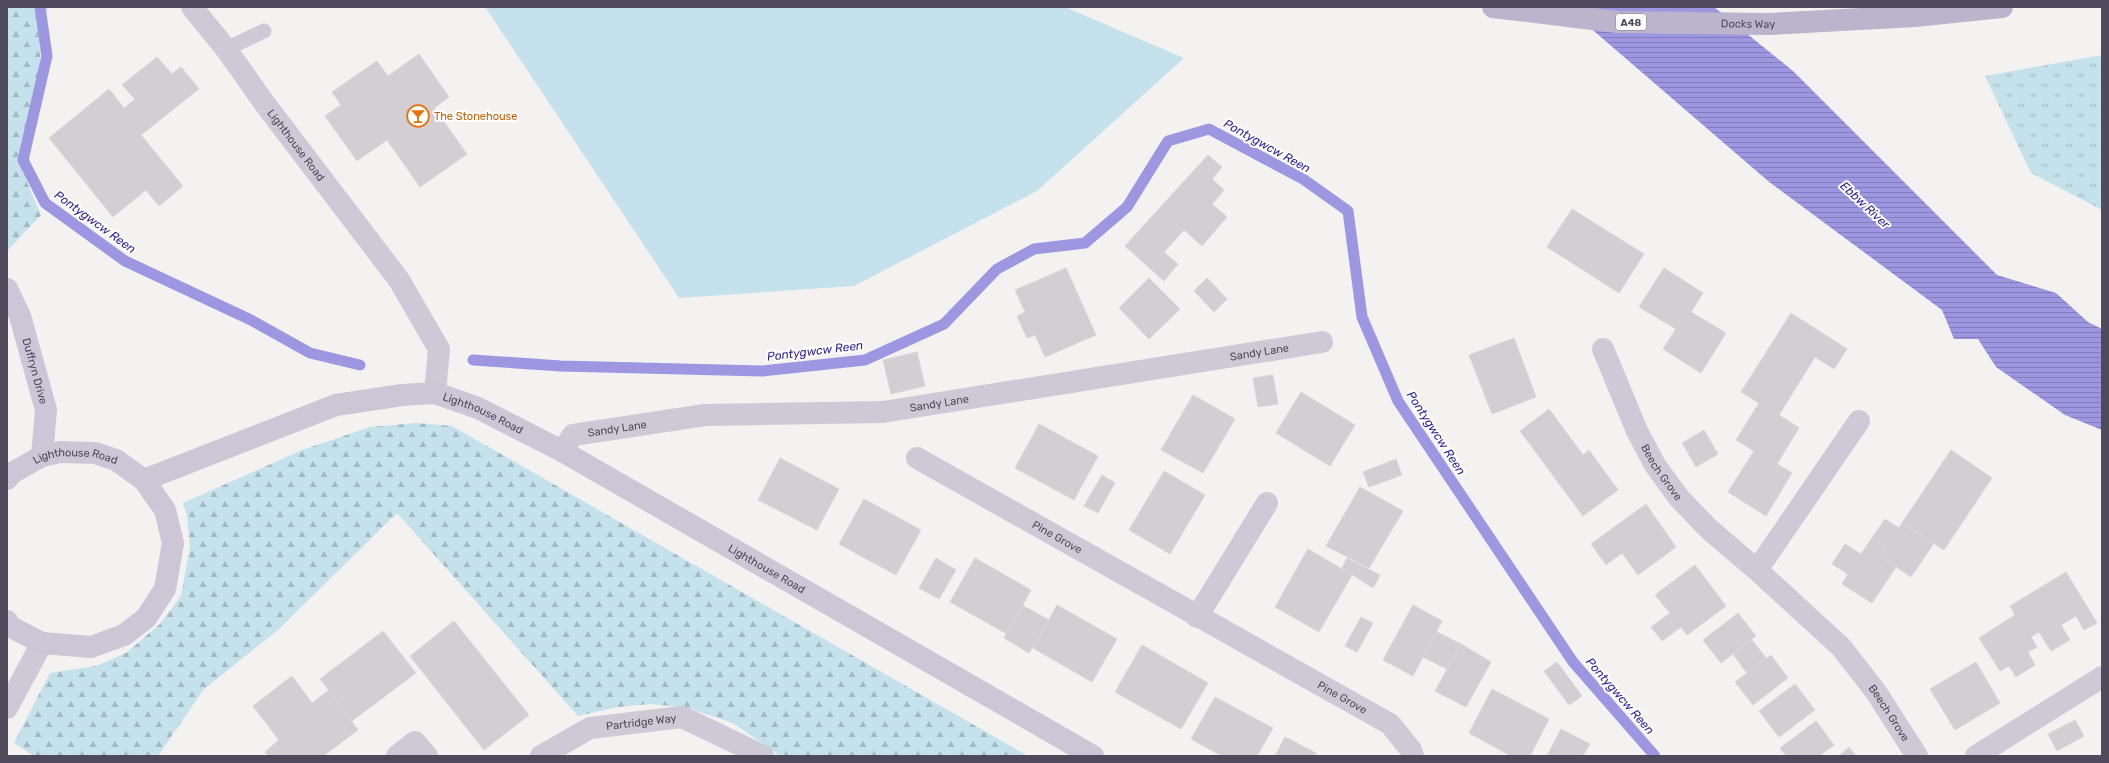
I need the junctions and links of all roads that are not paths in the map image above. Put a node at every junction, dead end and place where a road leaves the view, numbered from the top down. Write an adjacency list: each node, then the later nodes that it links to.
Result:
1 (192, 7): 5 (street, Lighthouse Road)
2 (1493, 7): 3 (main road, Docks Way / A48)
3 (2002, 7)
4 (264, 31): 5 (lane)
5 (226, 49): 9 (street, Lighthouse Road)
6 (7, 289): 12 (main road, Duffryn Drive)
7 (1322, 342): 11 (street, Sandy Lane)
8 (1603, 350): 17 (street, Beech Grove)
9 (435, 393): 11 (main road, Lighthouse Road); 15 (main road, Lighthouse Road)
10 (1859, 421): 17 (street)
11 (562, 451): 27 (main road, Lighthouse Road)
12 (42, 456): 14 (main road, Lighthouse Road); 15 (main road, Lighthouse Road)
13 (917, 458): 18 (street, Pine Grove)
14 (7, 479)
15 (144, 480): 20 (main road, Lighthouse Road)
16 (1267, 503): 18 (street)
17 (1757, 570): 29 (street, Beech Grove)
18 (1197, 616): 28 (street, Pine Grove)
19 (7, 621): 20 (main road, Lighthouse Road)
20 (42, 643): 22 (street)
21 (2102, 677): 30 (street)
22 (7, 708)
23 (397, 756): 24 (street)
24 (427, 756)
25 (541, 756): 26 (street, Partridge Way)
26 (763, 756)
27 (1093, 756)
28 (1413, 756)
29 (1917, 756)
30 (1976, 756)

